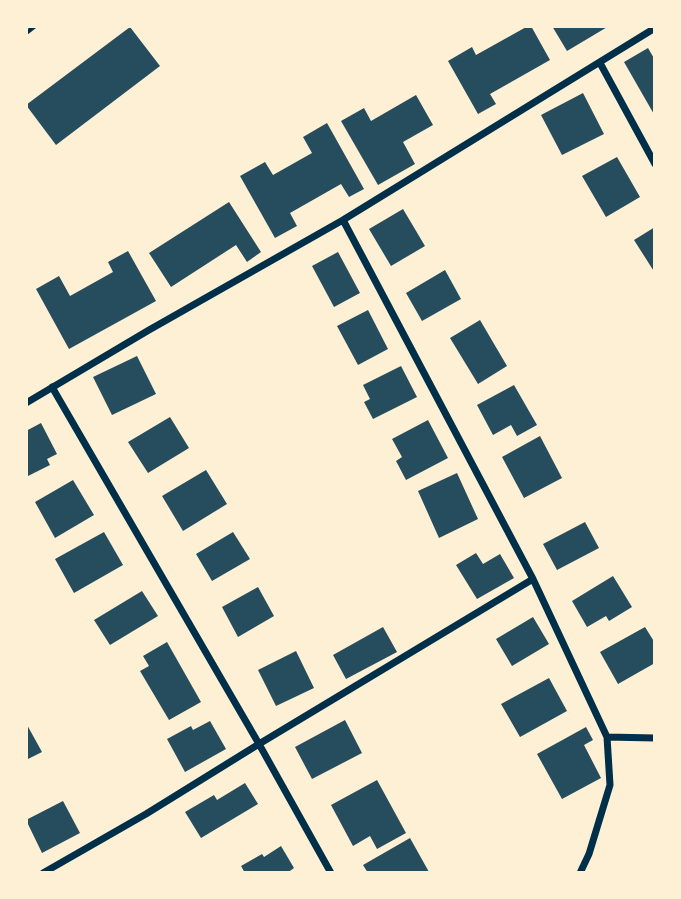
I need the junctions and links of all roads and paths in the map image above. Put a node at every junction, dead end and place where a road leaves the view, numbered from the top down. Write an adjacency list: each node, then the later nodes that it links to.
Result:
1 (35, 26): 3 (path)
2 (655, 28): 4 (street)
3 (26, 33)
4 (600, 63): 5 (street); 6 (street)
5 (655, 164)
6 (343, 220): 7 (street); 9 (street)
7 (52, 387): 8 (street); 12 (street)
8 (26, 403)
9 (533, 579): 10 (street); 12 (street)
10 (607, 737): 11 (street); 15 (street)
11 (655, 738)
12 (259, 744): 13 (street); 14 (street)
13 (43, 873)
14 (331, 873)
15 (580, 873)

